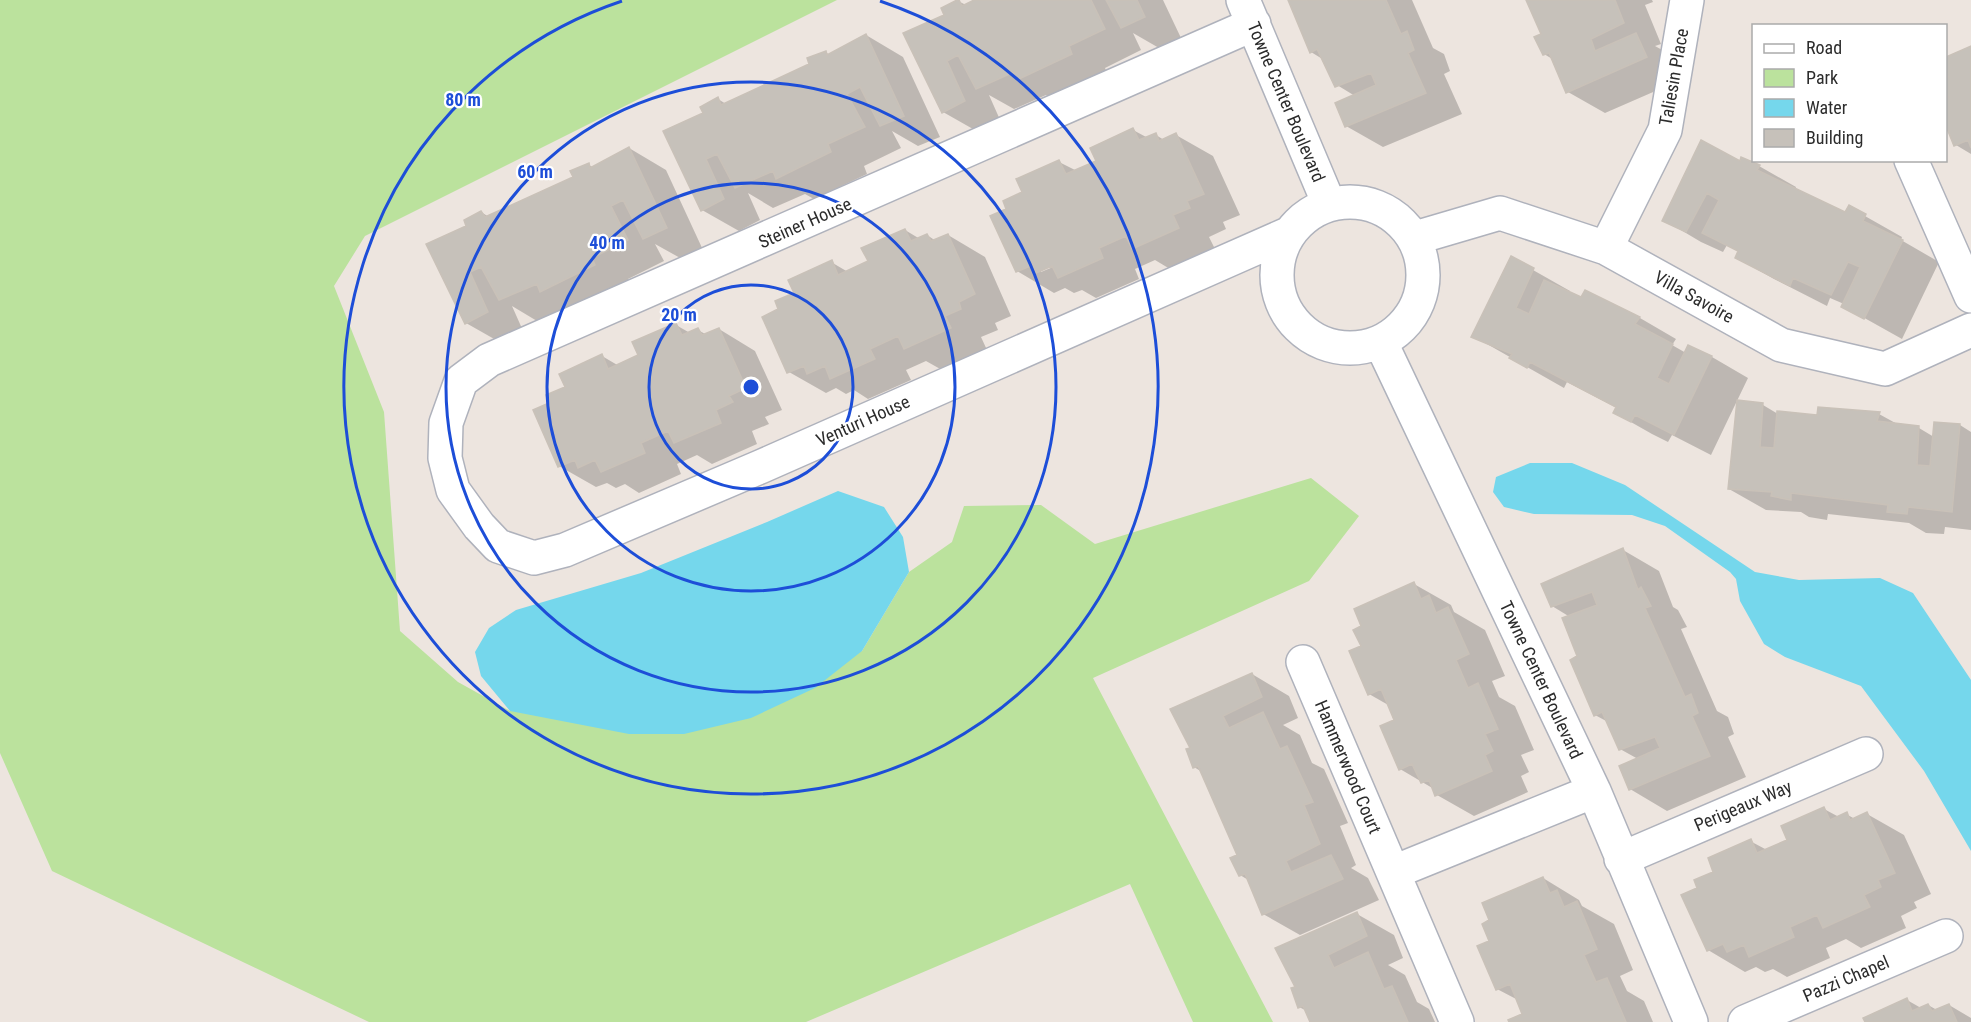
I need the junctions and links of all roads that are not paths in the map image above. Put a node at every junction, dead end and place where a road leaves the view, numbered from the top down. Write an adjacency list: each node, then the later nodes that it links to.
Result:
1 (1687, 0): 7 (street, Taliesin Place)
2 (1249, 12): 4 (street, Towne Center Boulevard); 11 (street, Steiner House)
3 (1912, 162): 8 (street)
4 (1329, 204): 5 (street, Towne Center Boulevard); 6 (street, Towne Center Boulevard)
5 (1290, 233): 10 (street, Towne Center Boulevard); 11 (street, Venturi House)
6 (1415, 238): 7 (street, Villa Savoire); 10 (street, Towne Center Boulevard)
7 (1606, 248): 9 (street, Villa Savoire)
8 (1971, 296)
9 (1971, 330)
10 (1381, 343): 14 (street, Towne Center Boulevard)
11 (453, 490)
12 (1303, 662): 16 (street, Hammerwood Court)
13 (1866, 754): 15 (street, Perigeaux Way)
14 (1594, 791): 15 (street, Towne Center Boulevard); 16 (street)
15 (1621, 859): 19 (street, Towne Center Boulevard)
16 (1394, 873): 18 (street, Hammerwood Court)
17 (1946, 936): 20 (street, Pazzi Chapel)
18 (1457, 1022)
19 (1691, 1022)
20 (1745, 1022)

